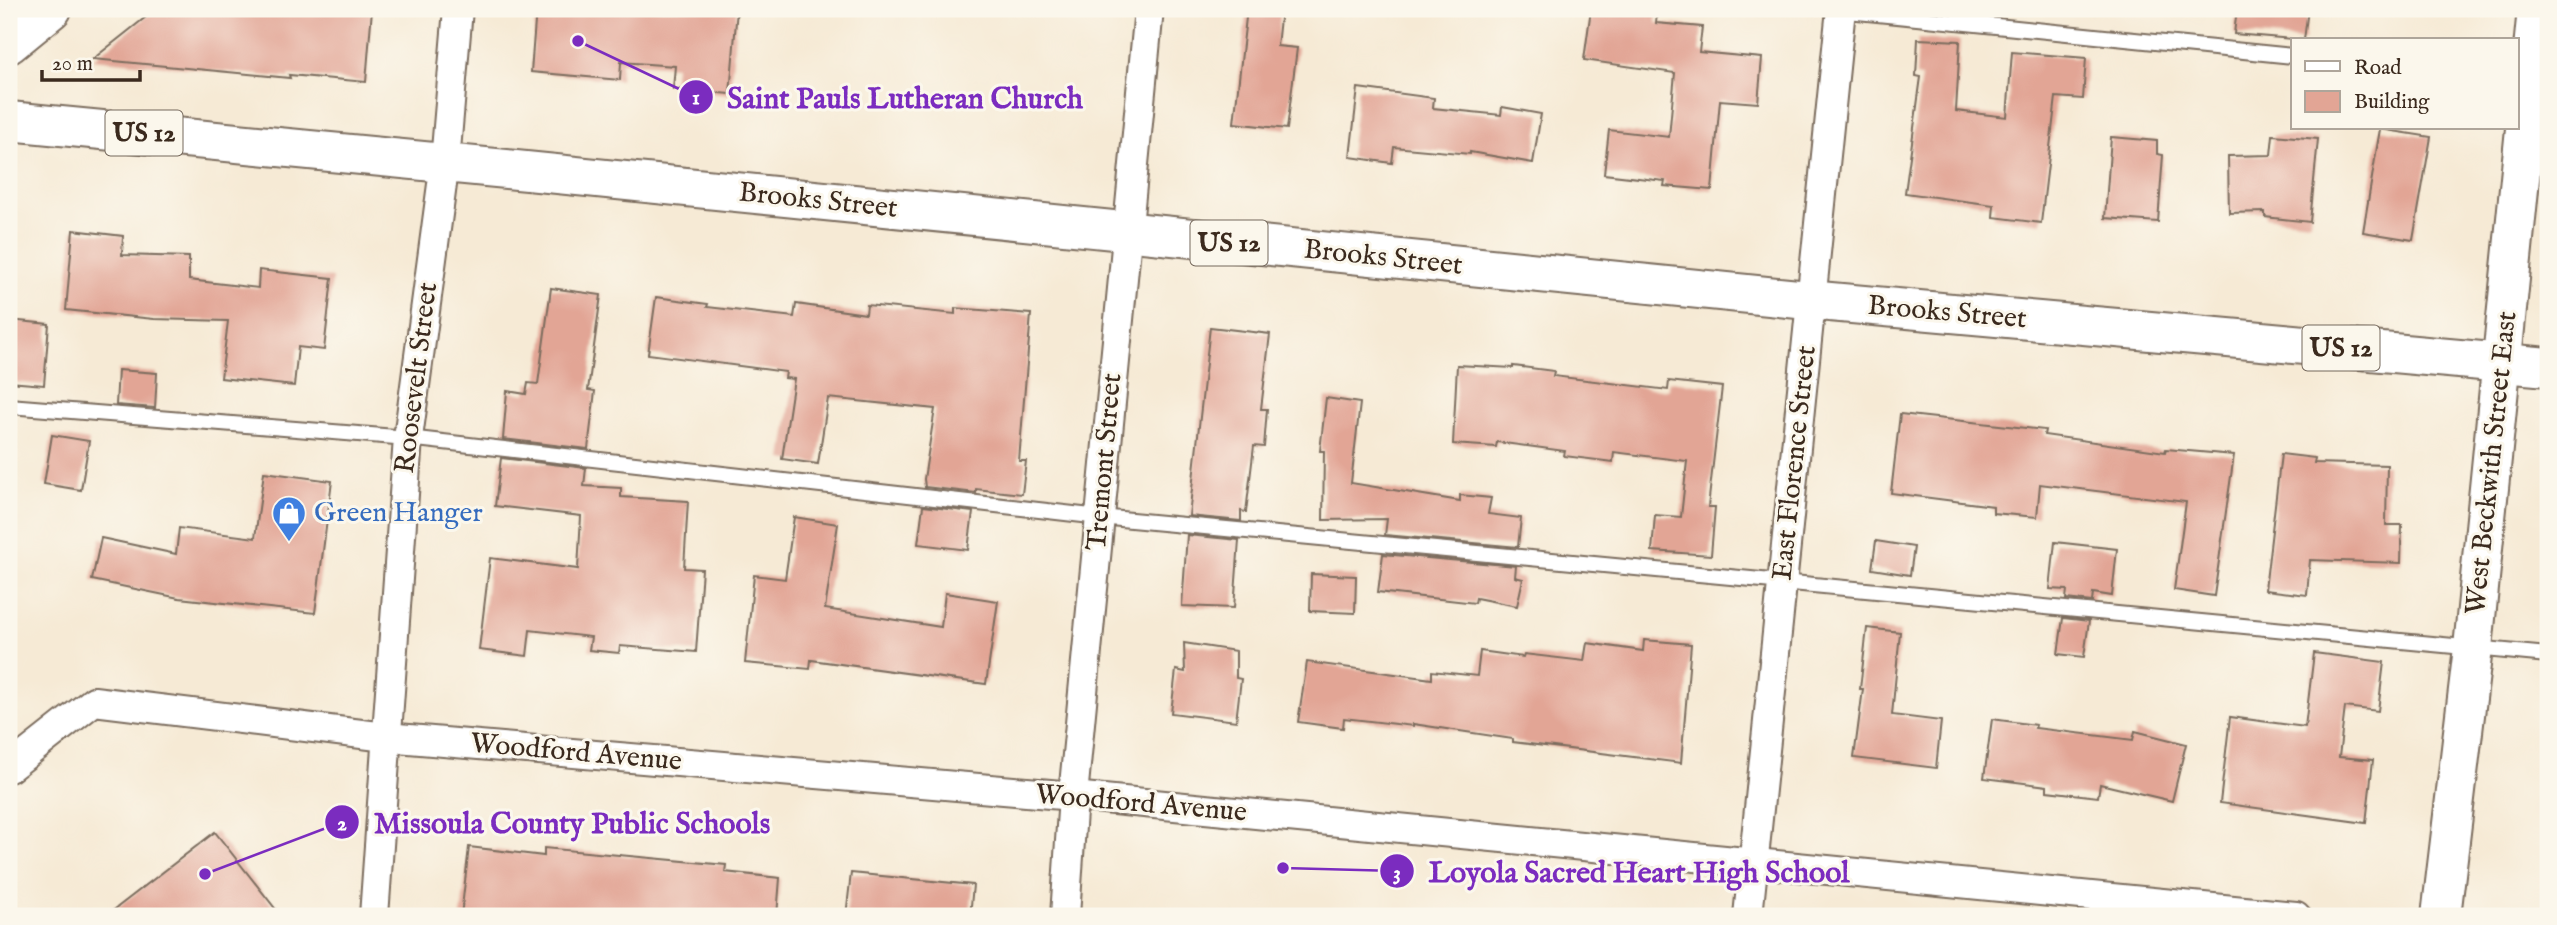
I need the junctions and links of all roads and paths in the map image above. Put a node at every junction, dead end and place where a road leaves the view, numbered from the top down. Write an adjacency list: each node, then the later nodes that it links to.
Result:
1 (52, 9): 6 (main road)
2 (458, 9): 10 (street, Roosevelt Street)
3 (1149, 9): 11 (street, Tremont Street)
4 (1837, 9): 7 (lane); 12 (street, East Florence Street)
5 (2538, 9): 8 (main road, West Beckwith Street East)
6 (9, 44)
7 (2291, 56)
8 (2532, 80): 13 (main road, West Beckwith Street East)
9 (9, 121): 10 (main road, Brooks Street / US 12)
10 (445, 162): 11 (main road, Brooks Street / US 12); 16 (street, Roosevelt Street)
11 (1127, 233): 12 (main road, Brooks Street / US 12); 17 (street, Tremont Street)
12 (1812, 300): 13 (main road, Brooks Street / US 12); 18 (street, East Florence Street)
13 (2503, 363): 14 (main road, Brooks Street / US 12); 19 (main road, West Beckwith Street East)
14 (2548, 367)
15 (9, 406): 16 (lane)
16 (408, 438): 17 (lane); 21 (street, Roosevelt Street)
17 (1100, 517): 18 (lane); 23 (street, Tremont Street)
18 (1782, 583): 19 (lane); 24 (street, East Florence Street)
19 (2473, 648): 20 (lane); 29 (main road, West Beckwith Street East)
20 (2548, 655)
21 (386, 737): 22 (street, Woodford Avenue); 23 (street, Woodford Avenue); 25 (street, Roosevelt Street)
22 (9, 768)
23 (1073, 796): 24 (street, Woodford Avenue); 26 (street, Tremont Street)
24 (1753, 864): 27 (street, East Florence Street); 28 (street, Woodford Avenue)
25 (374, 916)
26 (1065, 916)
27 (1748, 916)
28 (2296, 916)
29 (2441, 916)

